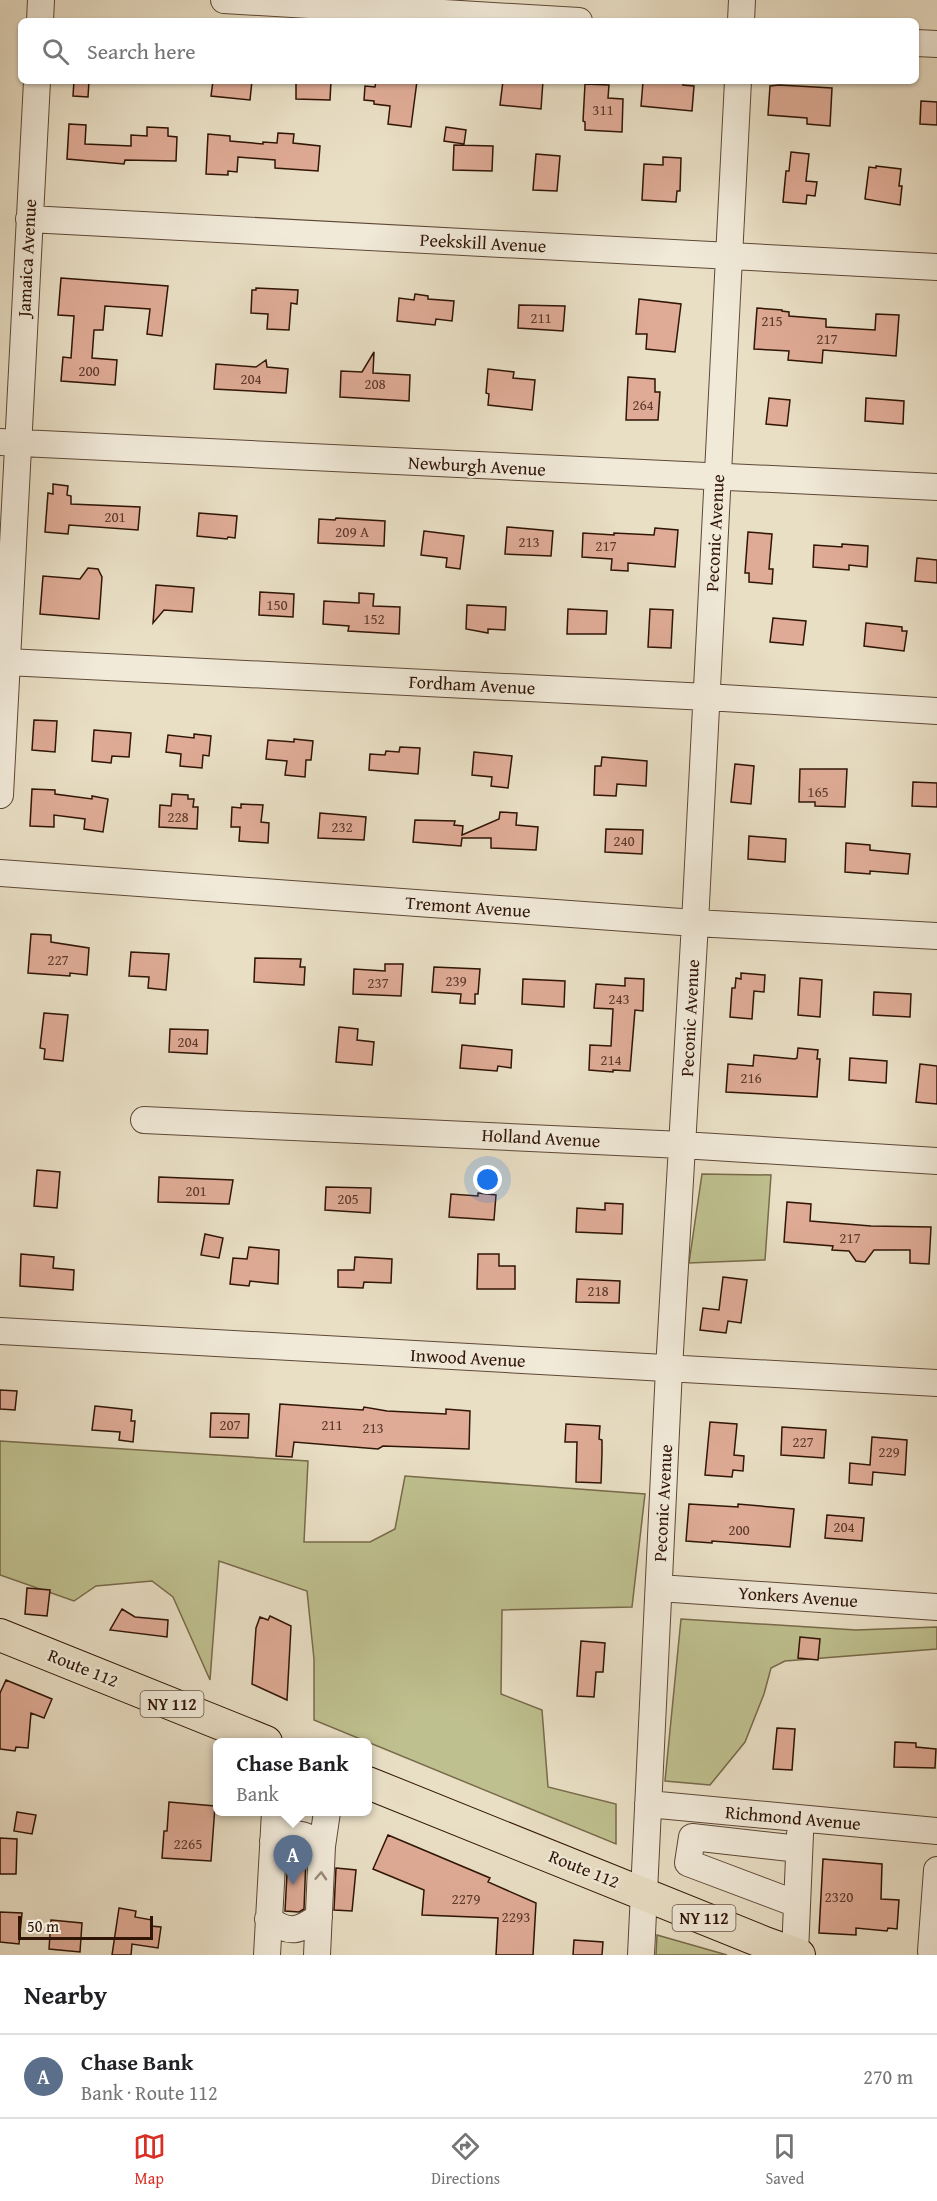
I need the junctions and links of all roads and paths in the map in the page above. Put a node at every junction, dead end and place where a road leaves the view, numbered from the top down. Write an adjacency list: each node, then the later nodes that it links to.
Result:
1 (42, 0): 4 (street)
2 (224, 0): 5 (street)
3 (742, 0): 6 (street)
4 (40, 18)
5 (528, 18)
6 (741, 18)
7 (919, 42): 8 (street)
8 (937, 44)
9 (37, 84): 11 (street, Jamaica Avenue)
10 (738, 84): 12 (street, Peconic Avenue)
11 (29, 219): 12 (street, Peekskill Avenue); 14 (street, Jamaica Avenue)
12 (730, 256): 13 (street, Peekskill Avenue); 15 (street, Peconic Avenue)
13 (937, 267)
14 (9, 442): 15 (street, Newburgh Avenue); 17 (street, Jamaica Avenue)
15 (718, 478): 16 (street, Newburgh Avenue); 18 (street, Peconic Avenue)
16 (937, 487)
17 (7, 662): 18 (street, Fordham Avenue); 20 (street, Jamaica Avenue)
18 (707, 697): 19 (street, Fordham Avenue); 22 (street, Peconic Avenue)
19 (937, 711)
20 (0, 795)
21 (0, 873): 22 (street, Tremont Avenue)
22 (695, 923): 23 (street, Tremont Avenue); 25 (street, Peconic Avenue)
23 (937, 936)
24 (144, 1120): 25 (street, Holland Avenue)
25 (682, 1145): 26 (street, Holland Avenue); 28 (street, Peconic Avenue)
26 (937, 1161)
27 (0, 1331): 28 (street, Inwood Avenue)
28 (669, 1369): 29 (street, Inwood Avenue); 30 (street, Peconic Avenue)
29 (937, 1383)
30 (659, 1588): 31 (street, Yonkers Avenue); 35 (street, Peconic Avenue)
31 (937, 1607)
32 (0, 1635): 33 (main road, Route 112 / NY 112)
33 (254, 1738)
34 (372, 1785): 45 (main road, Route 112 / NY 112)
35 (648, 1804): 38 (street, Richmond Avenue); 45 (street, Peconic Avenue)
36 (275, 1816): 40 (street)
37 (326, 1816): 41 (street)
38 (801, 1818): 39 (street, Richmond Avenue); 42 (street)
39 (937, 1831)
40 (273, 1841): 41 (street); 48 (street)
41 (322, 1846): 47 (street, one-way to 41)
42 (800, 1849): 46 (street); 46 (street)
43 (937, 1870): 44 (street)
44 (937, 1887): 49 (street)
45 (644, 1894): 50 (main road, Route 112 / NY 112); 53 (street, Peconic Avenue)
46 (797, 1904): 50 (street)
47 (319, 1917): 48 (street); 52 (street)
48 (268, 1919): 51 (street)
49 (931, 1951)
50 (797, 1954)
51 (267, 1955)
52 (317, 1955)
53 (641, 1955)

